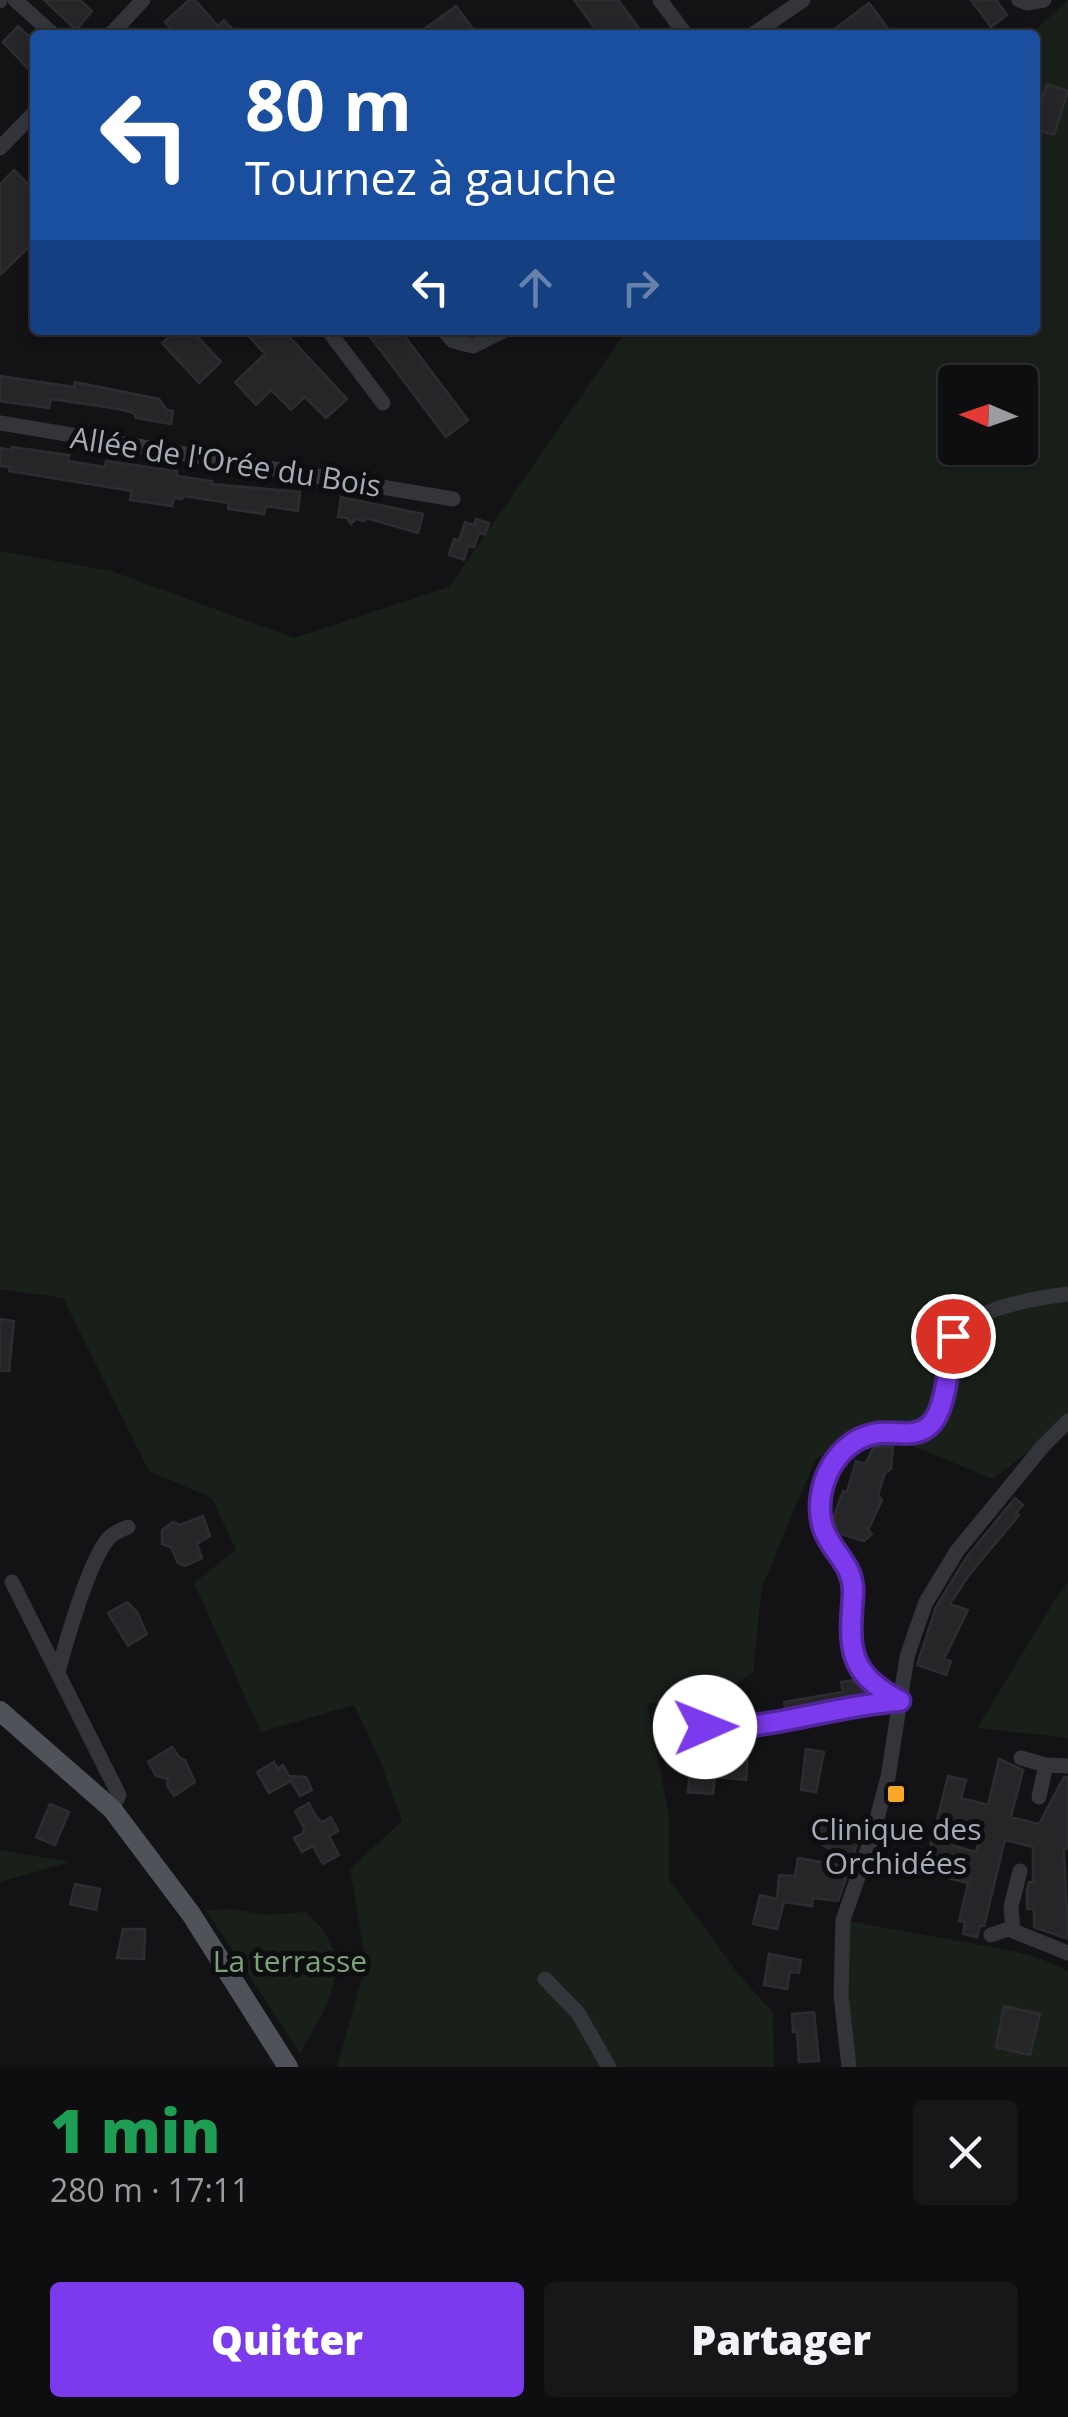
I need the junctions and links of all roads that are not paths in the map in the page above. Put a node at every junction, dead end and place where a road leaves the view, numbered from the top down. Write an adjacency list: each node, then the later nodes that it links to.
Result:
1 (14, 0): 6 (street)
2 (142, 0): 5 (street)
3 (660, 0): 7 (street)
4 (804, 0): 8 (street)
5 (129, 28)
6 (48, 30)
7 (682, 30)
8 (759, 30)
9 (30, 117): 10 (street)
10 (0, 148)
11 (332, 335): 14 (street)
12 (448, 335): 13 (street)
13 (495, 335)
14 (383, 404)
15 (0, 424): 16 (street, Allée de l'Orée du Bois)
16 (453, 499)
17 (1068, 1294): 22 (street)
18 (1068, 1421): 22 (street)
19 (128, 1526): 21 (street)
20 (12, 1582): 21 (street)
21 (58, 1672): 29 (street)
22 (900, 1701): 24 (street); 37 (street)
23 (0, 1711): 29 (main road)
24 (705, 1727)
25 (1020, 1758): 26 (street)
26 (1046, 1765): 27 (street); 28 (street)
27 (1068, 1766)
28 (1039, 1797)
29 (116, 1802): 35 (main road)
30 (1020, 1871): 31 (street)
31 (1012, 1928): 32 (street); 33 (street)
32 (990, 1936)
33 (1068, 1953)
34 (545, 1980): 36 (street)
35 (288, 2067)
36 (609, 2067)
37 (848, 2067)

